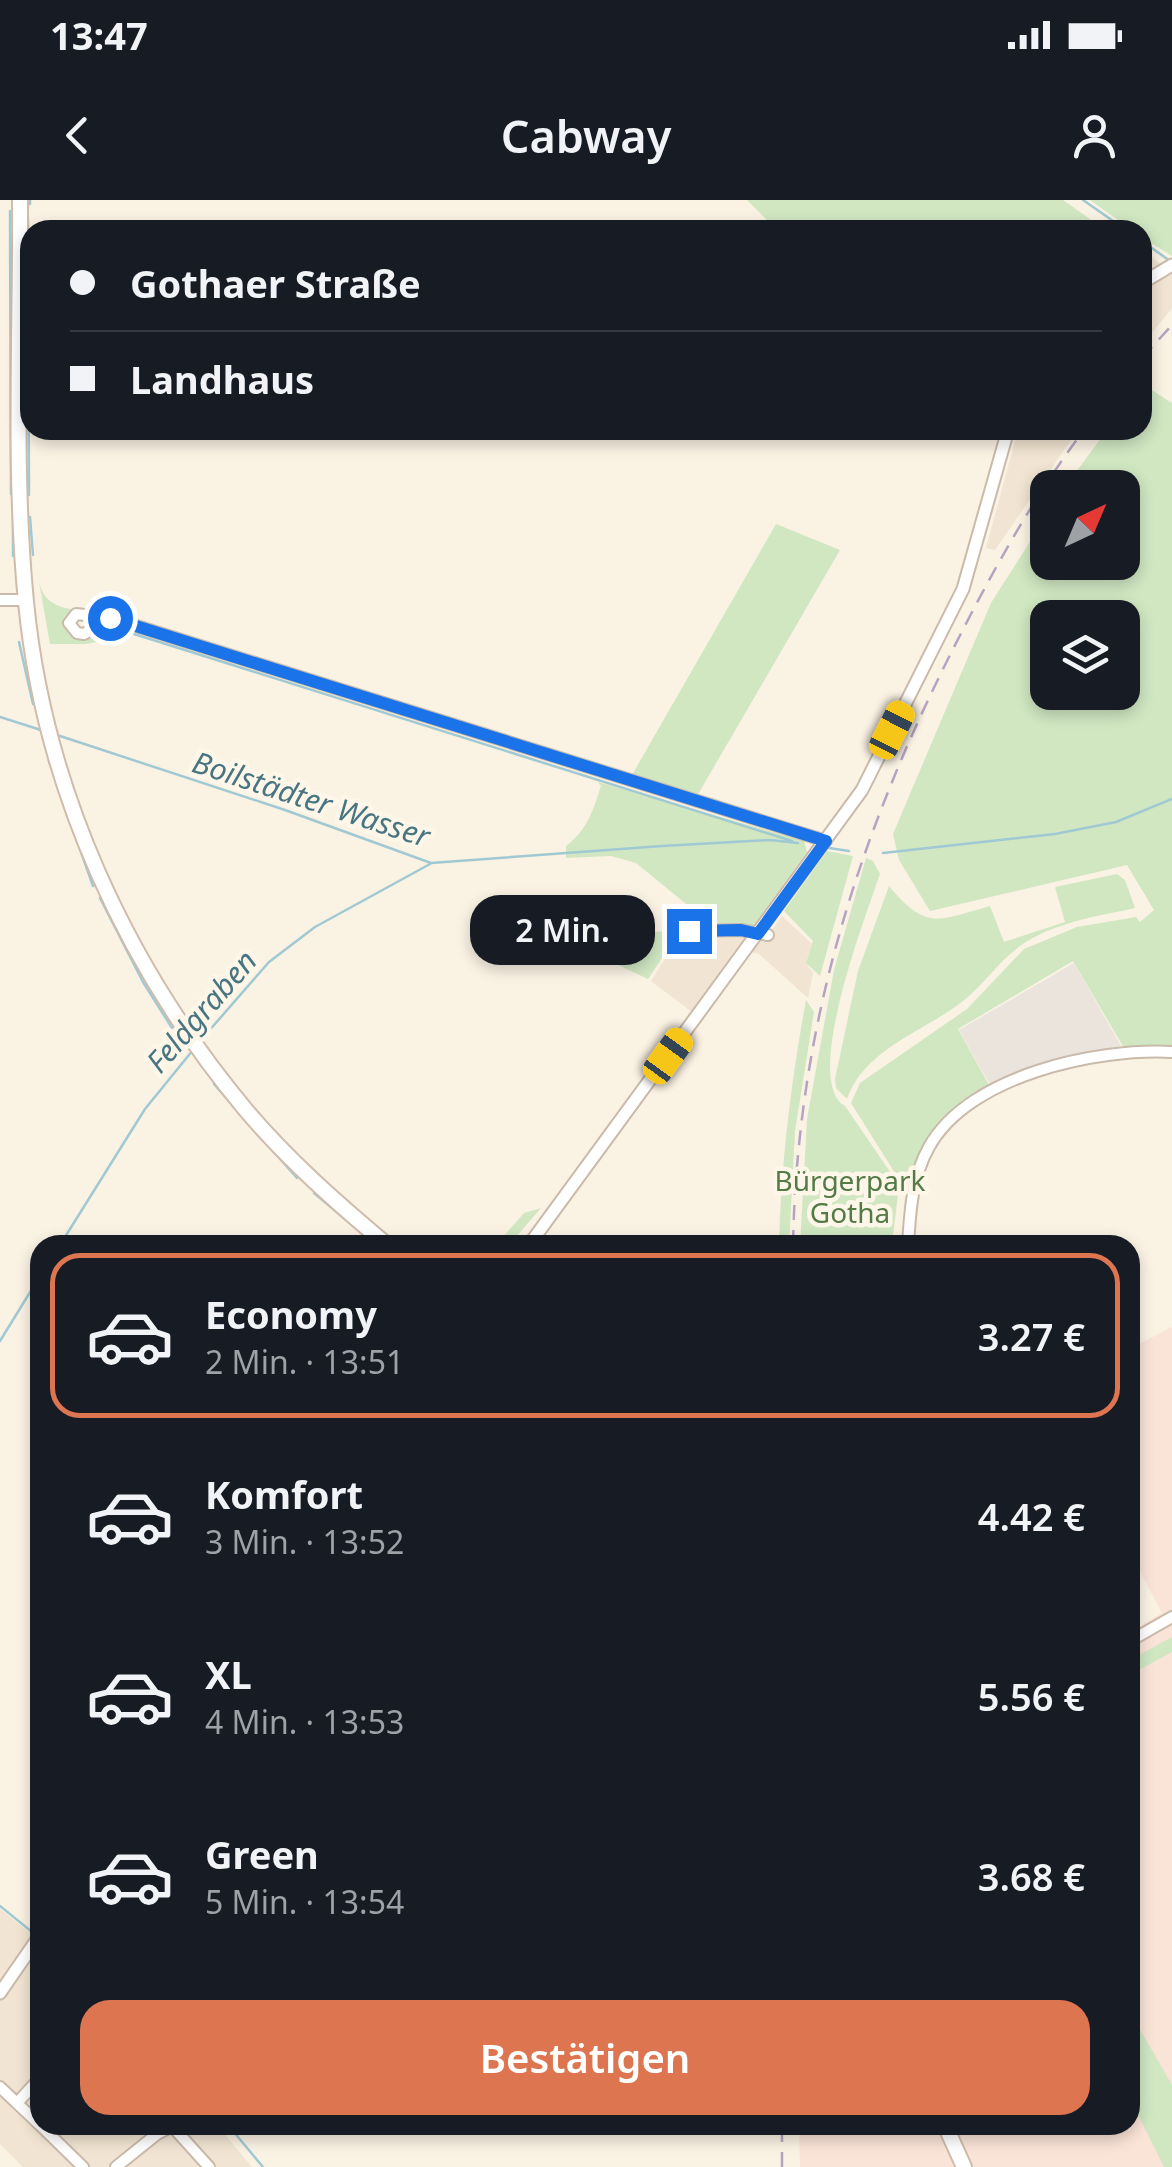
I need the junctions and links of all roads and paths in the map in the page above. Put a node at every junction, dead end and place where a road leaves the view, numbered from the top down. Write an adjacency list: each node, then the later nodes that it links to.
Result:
1 (21, 440): 4 (main road)
2 (1005, 440): 6 (street)
3 (0, 600): 4 (street)
4 (26, 600): 10 (main road)
5 (110, 618): 6 (street)
6 (826, 841): 8 (street)
7 (689, 931): 8 (street)
8 (763, 935): 11 (street)
9 (1172, 1052): 12 (street)
10 (377, 1235)
11 (536, 1235)
12 (909, 1235)
13 (1172, 1618): 14 (street)
14 (1140, 1636)
15 (30, 1949): 16 (street)
16 (0, 1992)
17 (0, 2088): 19 (street)
18 (30, 2088): 19 (street)
19 (16, 2103): 20 (street)
20 (30, 2116)
21 (50, 2135): 25 (street)
22 (155, 2135): 26 (street)
23 (180, 2135): 27 (street)
24 (950, 2135): 28 (main road)
25 (83, 2167)
26 (116, 2167)
27 (209, 2167)
28 (964, 2167)

